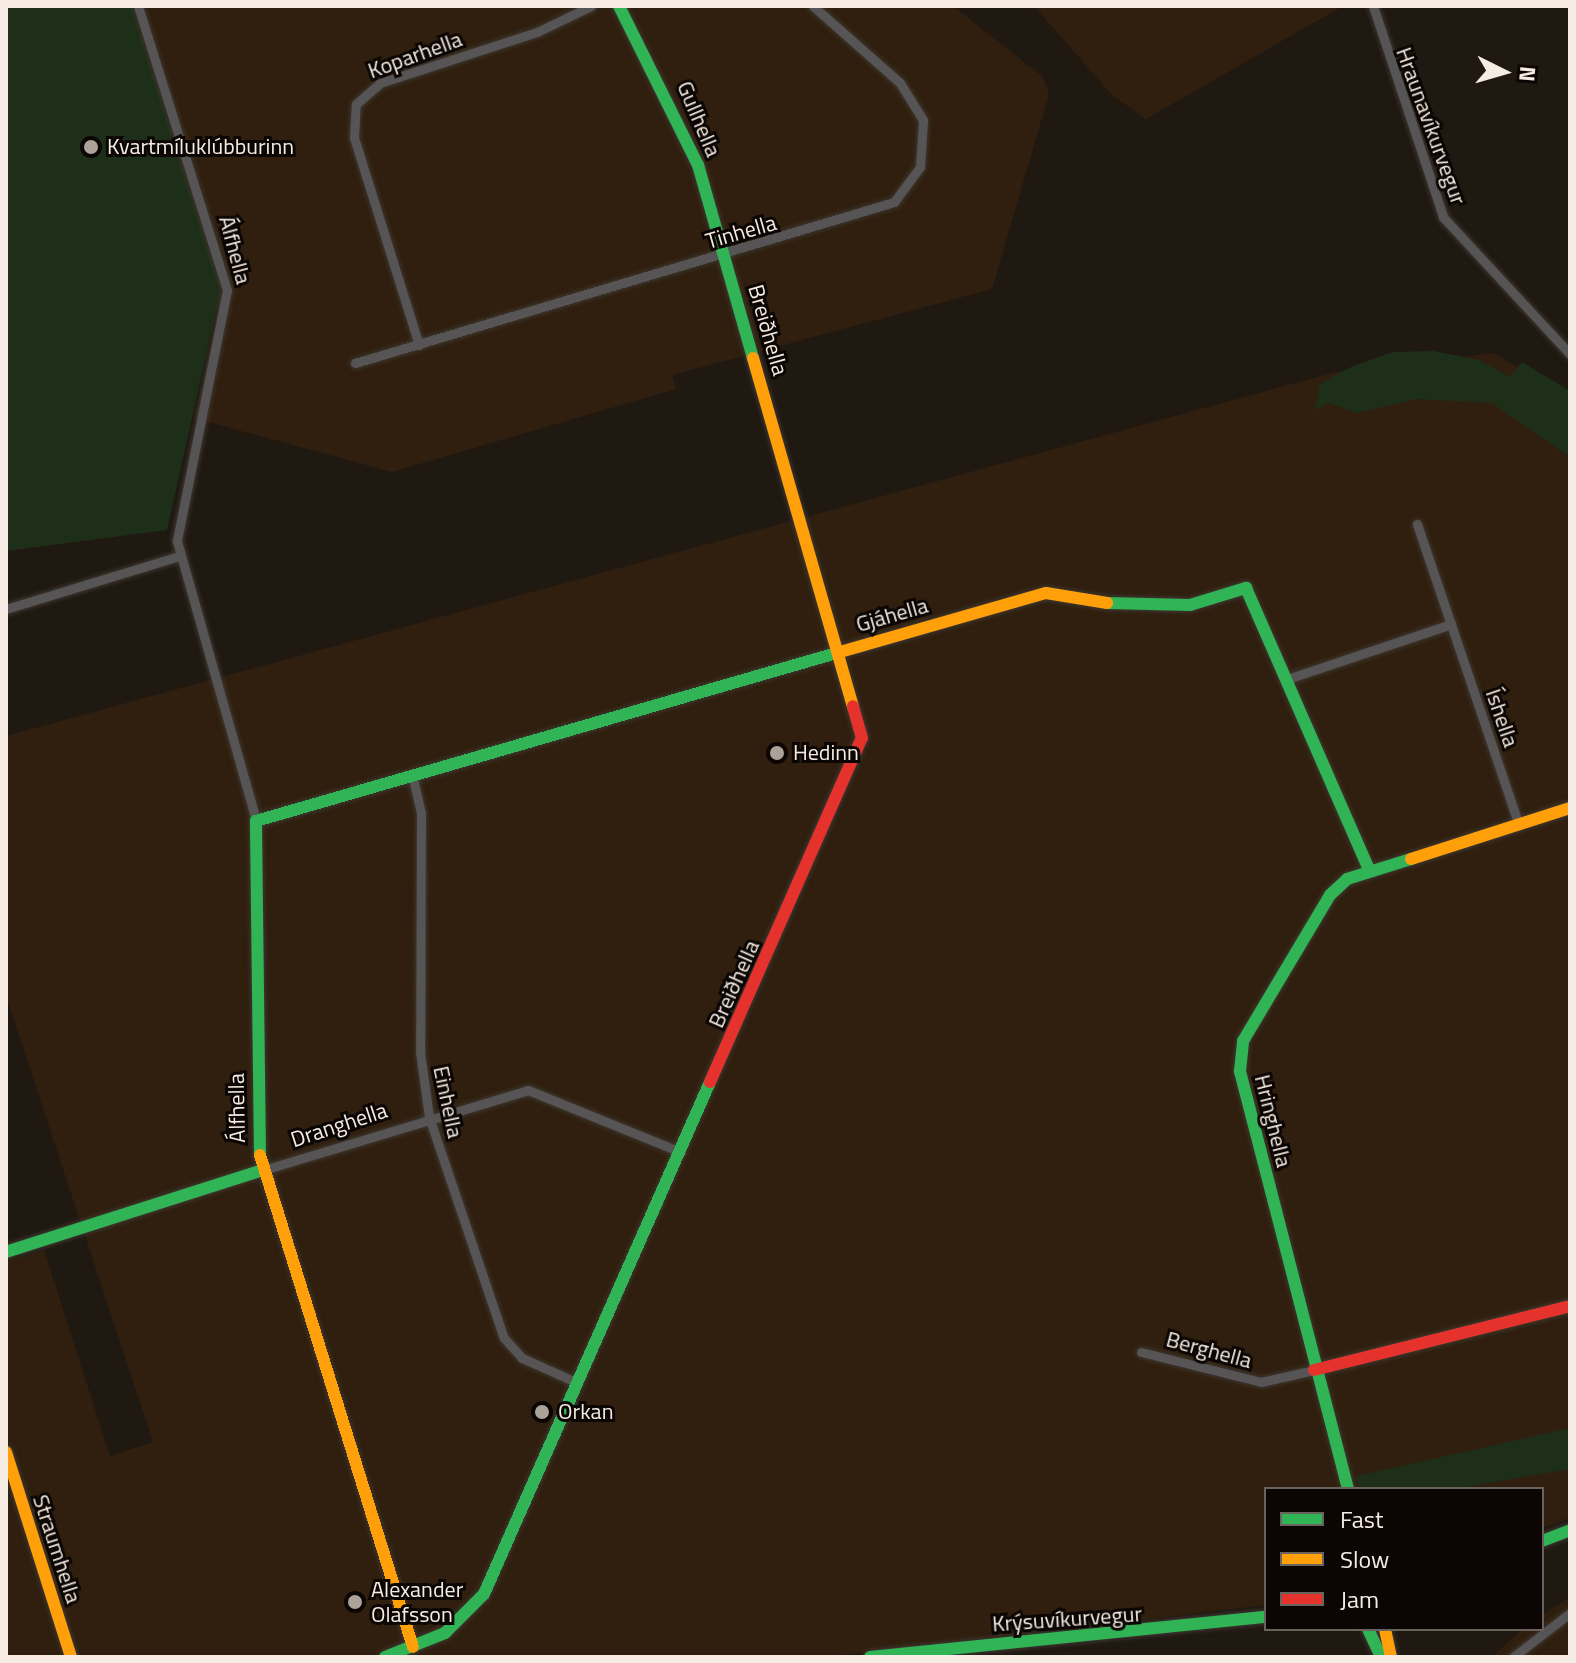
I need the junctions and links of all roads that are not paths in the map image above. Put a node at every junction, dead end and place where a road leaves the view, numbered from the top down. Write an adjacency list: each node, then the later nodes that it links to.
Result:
1 (138, 6): 11 (street, Álfhella)
2 (591, 6): 7 (street, Koparhella)
3 (619, 6): 6 (street, Gullhella)
4 (813, 6): 6 (street, Tinhella)
5 (1373, 6): 8 (street, Hraunavíkurvegur)
6 (727, 255): 7 (street, Tinhella); 14 (street, Breiðhella)
7 (419, 345): 9 (street, Tinhella)
8 (1570, 354)
9 (355, 363)
10 (1417, 524): 13 (street, Íshella)
11 (179, 556): 12 (street); 18 (street, Álfhella)
12 (6, 609)
13 (1451, 624): 15 (street); 19 (street, Íshella)
14 (838, 651): 15 (street, Gjáhella); 16 (street, Gjáhella); 22 (street, Breiðhella)
15 (1290, 678): 20 (street, Gjáhella)
16 (412, 774): 18 (street, Gjáhella); 21 (street, Einhella)
17 (1570, 808): 19 (street, Hringhella)
18 (256, 821): 23 (street, Álfhella)
19 (1518, 823): 20 (street, Hringhella)
20 (1369, 870): 27 (street, Hringhella)
21 (429, 1117): 22 (street, Dranghella); 23 (street, Dranghella); 28 (street, Einhella)
22 (681, 1152): 28 (street, Breiðhella)
23 (260, 1171): 24 (street, Dranghella); 37 (street, Álfhella)
24 (6, 1252)
25 (1570, 1306): 27 (street)
26 (1141, 1352): 27 (street, Berghella)
27 (1314, 1370): 30 (street, Hringhella)
28 (578, 1383): 37 (street, Breiðhella)
29 (6, 1452): 38 (street, Straumhella)
30 (1347, 1487)
31 (1570, 1530): 32 (street)
32 (1544, 1540)
33 (1570, 1613): 43 (street)
34 (1264, 1617): 40 (street, Krýsuvíkurvegur)
35 (1369, 1631): 41 (street)
36 (1385, 1631): 42 (street)
37 (413, 1647): 39 (street, Breiðhella)
38 (71, 1657)
39 (385, 1657)
40 (870, 1657)
41 (1381, 1657)
42 (1391, 1657)
43 (1513, 1657)

